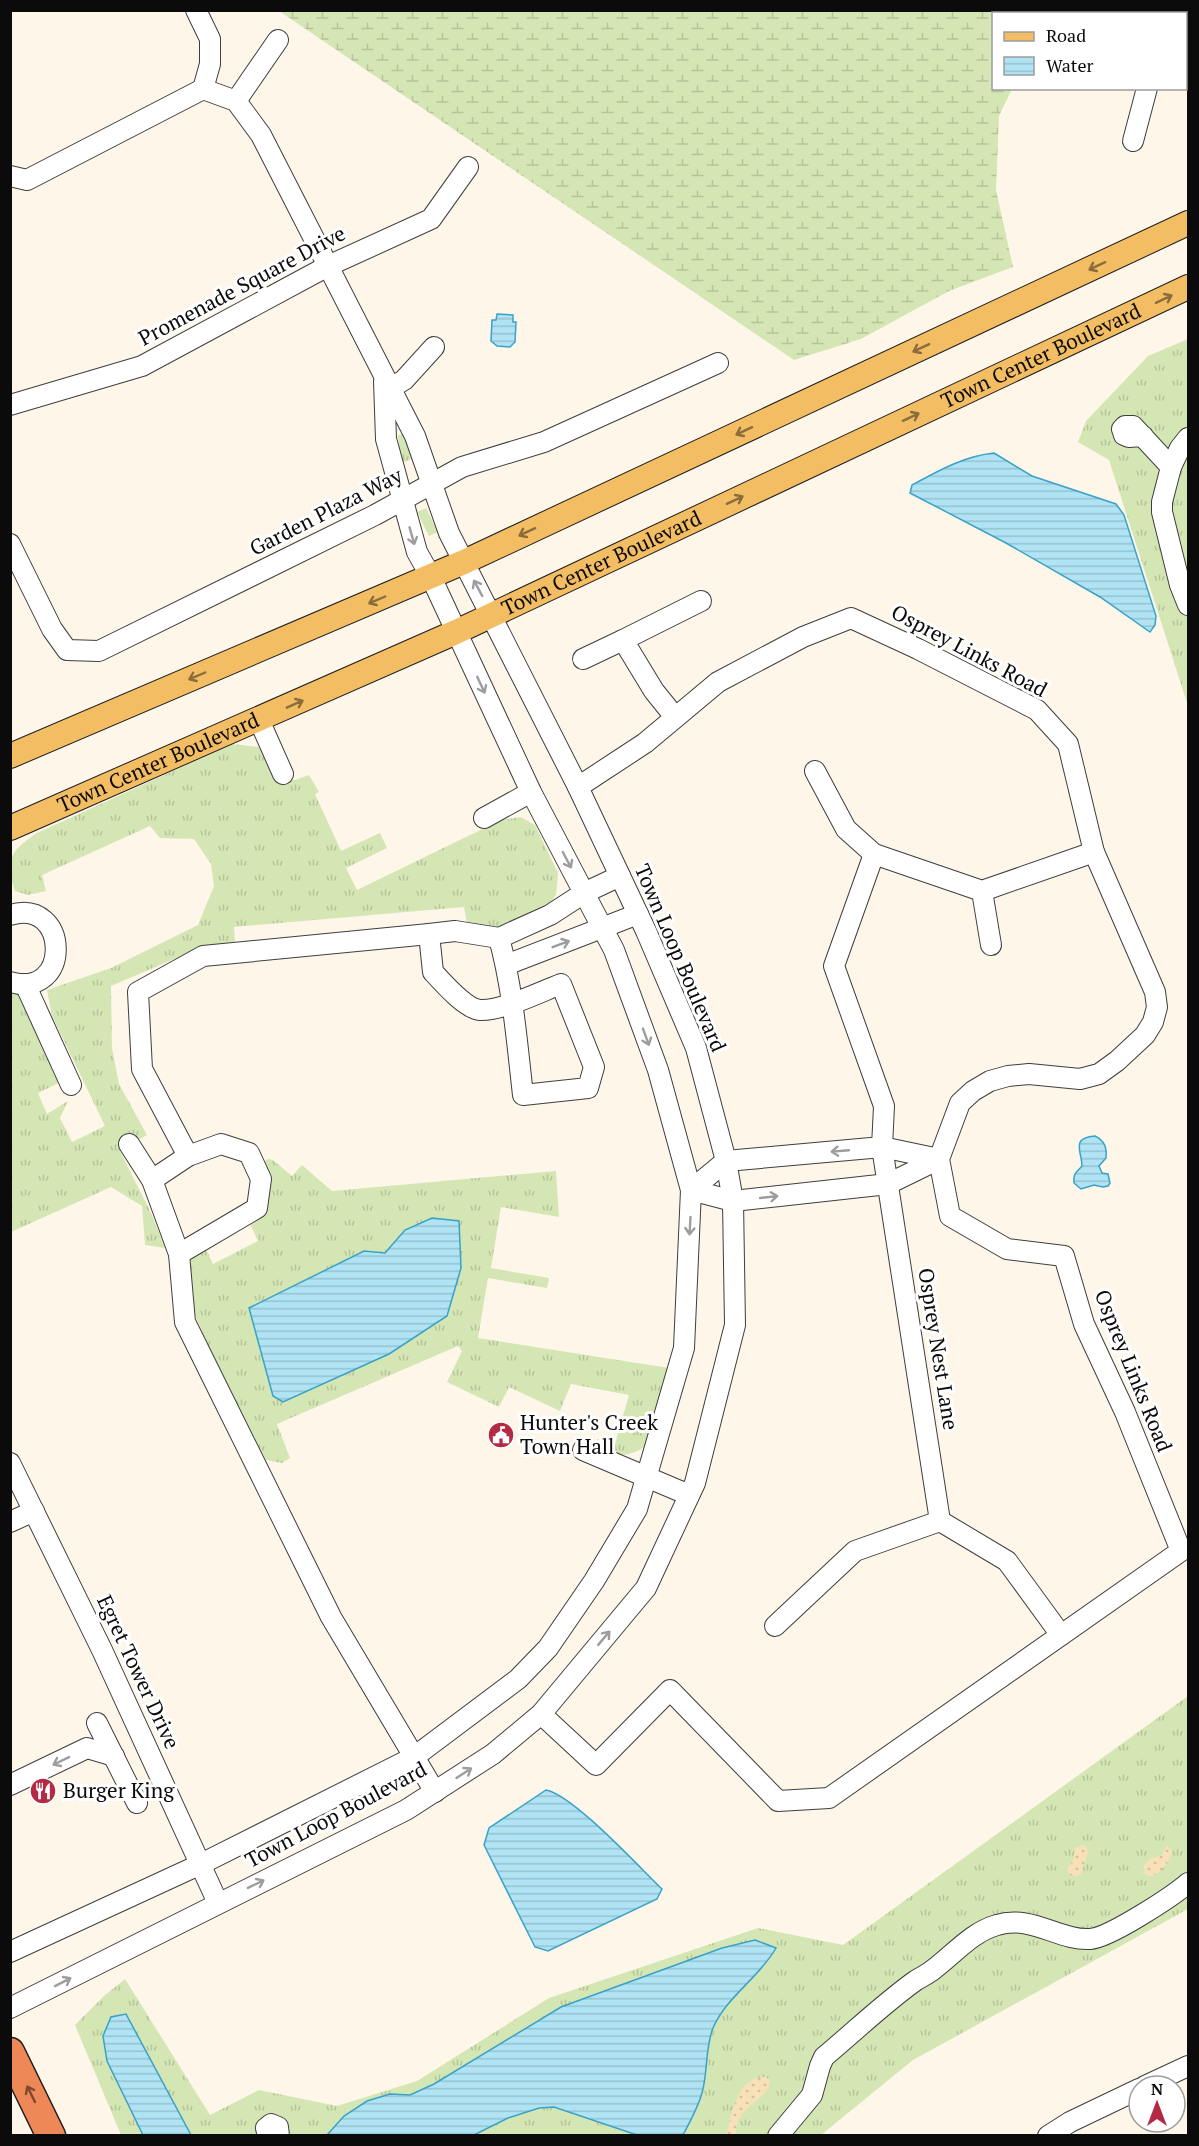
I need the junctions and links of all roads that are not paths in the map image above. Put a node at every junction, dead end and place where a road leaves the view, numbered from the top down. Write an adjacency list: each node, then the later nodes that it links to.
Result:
1 (196, 10): 3 (street)
2 (278, 40): 5 (street)
3 (203, 89): 5 (street); 8 (street)
4 (1146, 90): 6 (street)
5 (236, 101): 10 (street, Town Loop Boulevard)
6 (1133, 141)
7 (468, 167): 10 (street, Promenade Square Drive)
8 (10, 176)
9 (1188, 223): 22 (main road, one-way to 22)
10 (328, 266): 14 (street, Town Loop Boulevard); 15 (street, Promenade Square Drive)
11 (1188, 287): 26 (main road, Town Center Boulevard, one-way to 11)
12 (434, 347): 14 (street)
13 (718, 363): 19 (street, Garden Plaza Way)
14 (387, 382): 19 (street, Town Loop Boulevard); 20 (street, Town Loop Boulevard)
15 (10, 405)
16 (1143, 436): 18 (street)
17 (1188, 438): 18 (street)
18 (1170, 467): 25 (street)
19 (431, 485): 20 (street, Garden Plaza Way); 22 (street, Town Loop Boulevard)
20 (402, 501): 21 (street, Garden Plaza Way); 23 (street, Town Loop Boulevard, one-way to 23)
21 (10, 544)
22 (464, 562): 23 (main road); 26 (street, Town Loop Boulevard, one-way to 22)
23 (431, 577): 27 (street, Town Loop Boulevard); 32 (main road, one-way to 32)
24 (701, 601): 28 (street)
25 (1188, 605)
26 (492, 614): 27 (main road, Town Center Boulevard); 35 (street, Town Loop Boulevard)
27 (456, 632): 31 (main road, Town Center Boulevard, one-way to 27); 36 (street, Town Loop Boulevard, one-way to 36)
28 (623, 640): 29 (street); 30 (street)
29 (584, 659)
30 (675, 717): 35 (street, Osprey Links Road); 39 (street, Osprey Links Road)
31 (259, 720): 34 (street); 38 (main road, Town Center Boulevard)
32 (10, 756)
33 (815, 771): 40 (street)
34 (283, 774)
35 (578, 787): 41 (street, Town Loop Boulevard)
36 (531, 792): 37 (street); 43 (street, Town Loop Boulevard, one-way to 43)
37 (484, 818)
38 (10, 828)
39 (1094, 852): 42 (street); 57 (street, Osprey Links Road)
40 (874, 854): 42 (street); 55 (street, Osprey Nest Lane)
41 (620, 876): 43 (street); 45 (street, Town Loop Boulevard)
42 (982, 891): 49 (street)
43 (584, 893): 46 (street, Town Loop Boulevard); 48 (street)
44 (12, 911): 51 (street)
45 (638, 915): 46 (street); 58 (street, Town Loop Boulevard)
46 (603, 929): 50 (street, one-way to 46); 61 (street, Town Loop Boulevard, one-way to 61)
47 (429, 934): 48 (street); 52 (street); 56 (street)
48 (499, 938): 50 (street)
49 (991, 945)
50 (506, 965): 52 (street)
51 (18, 983): 53 (street)
52 (511, 1004): 52 (street)
53 (71, 1084)
54 (129, 1144): 59 (street)
55 (882, 1147): 57 (street); 58 (street, one-way to 58); 60 (street, Osprey Nest Lane)
56 (188, 1156): 59 (street); 63 (street)
57 (939, 1159): 60 (street); 72 (street, Osprey Links Road)
58 (726, 1161): 61 (street); 62 (street, Town Loop Boulevard)
59 (152, 1180): 63 (street)
60 (888, 1184): 62 (street, one-way to 60); 69 (street, Osprey Nest Lane)
61 (691, 1190): 62 (street); 66 (street, Town Loop Boulevard, one-way to 66)
62 (733, 1201): 67 (street, Town Loop Boulevard)
63 (180, 1254): 76 (street)
64 (583, 1450): 66 (street)
65 (10, 1462): 68 (street, Egret Tower Drive)
66 (647, 1476): 67 (street); 76 (street, Town Loop Boulevard)
67 (689, 1495): 73 (street, Town Loop Boulevard, one-way to 67)
68 (34, 1511): 70 (street); 80 (street, Egret Tower Drive)
69 (940, 1521): 71 (street); 72 (street)
70 (10, 1522)
71 (775, 1626)
72 (1061, 1635): 73 (street, Osprey Links Road)
73 (541, 1714): 78 (street, Town Loop Boulevard, one-way to 73)
74 (97, 1723): 75 (street)
75 (114, 1756): 77 (street, one-way to 77); 79 (street)
76 (414, 1757): 78 (street); 80 (street, Town Loop Boulevard)
77 (10, 1785)
78 (435, 1792): 82 (street, Town Loop Boulevard, one-way to 78)
79 (137, 1803)
80 (201, 1864): 82 (street, Egret Tower Drive); 83 (street, Town Loop Boulevard)
81 (1188, 1883): 92 (street)
82 (218, 1903): 84 (street, Town Loop Boulevard, one-way to 82)
83 (10, 1952)
84 (10, 2008)
85 (10, 2052): 89 (highway, one-way to 85)
86 (1188, 2066): 87 (street)
87 (1171, 2074)
88 (1127, 2095): 93 (street)
89 (51, 2136)
90 (268, 2136): 91 (street)
91 (279, 2136)
92 (778, 2136)
93 (1048, 2136)

